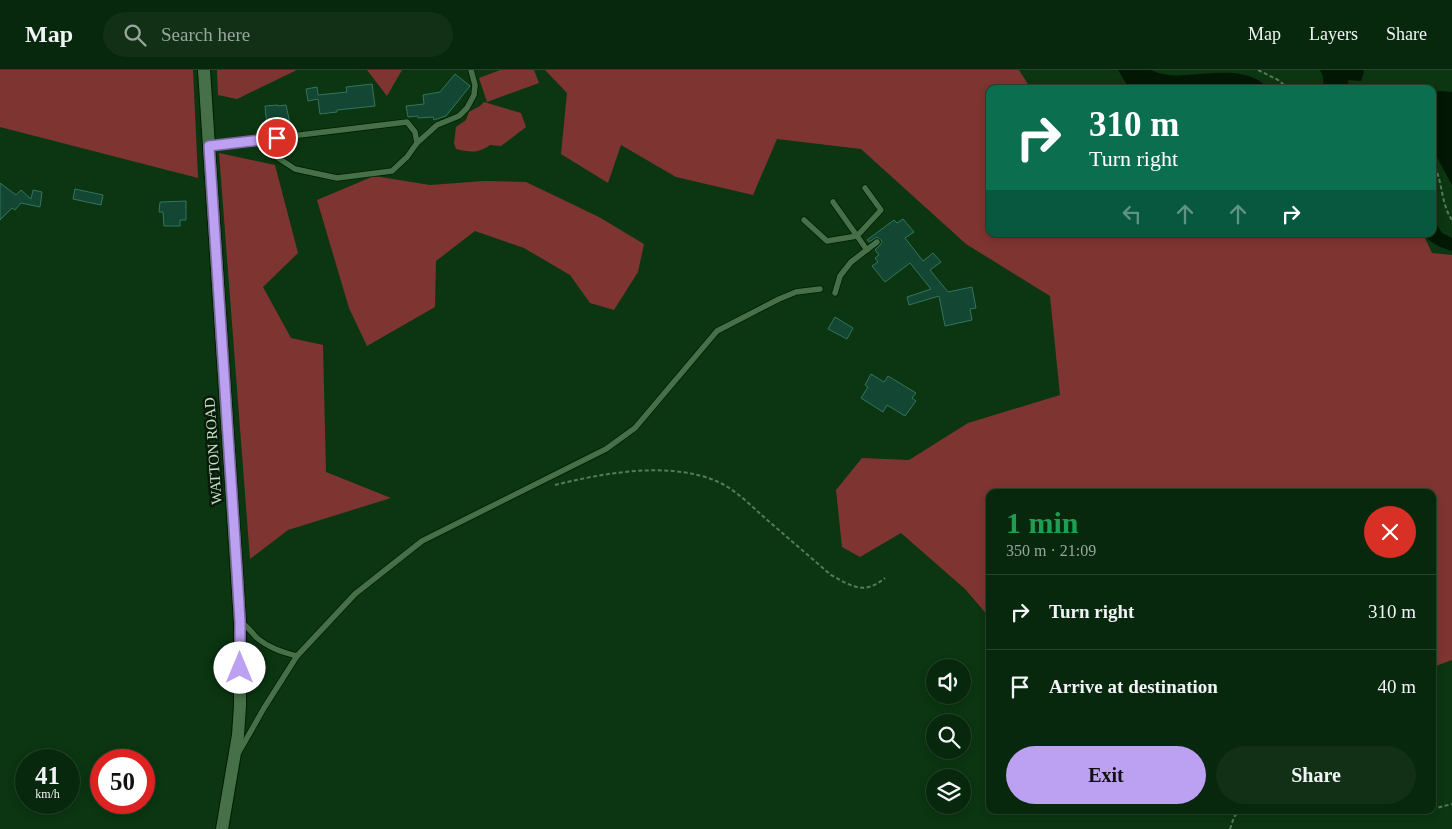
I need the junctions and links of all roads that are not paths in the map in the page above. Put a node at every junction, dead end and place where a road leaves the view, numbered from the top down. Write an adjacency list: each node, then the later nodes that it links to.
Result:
1 (204, 70): 5 (main road, WATTON ROAD)
2 (471, 70): 4 (lane)
3 (259, 140): 4 (lane); 4 (lane); 5 (lane)
4 (417, 143)
5 (209, 146): 14 (main road, WATTON ROAD)
6 (865, 188): 9 (lane)
7 (833, 202): 9 (lane)
8 (804, 220): 9 (lane)
9 (857, 236): 11 (lane)
10 (878, 242): 11 (lane)
11 (866, 250): 13 (lane)
12 (820, 289): 15 (lane)
13 (835, 293)
14 (240, 622): 15 (lane); 16 (main road, WATTON ROAD)
15 (297, 656): 16 (lane)
16 (234, 760): 17 (main road, WATTON ROAD)
17 (222, 829)

